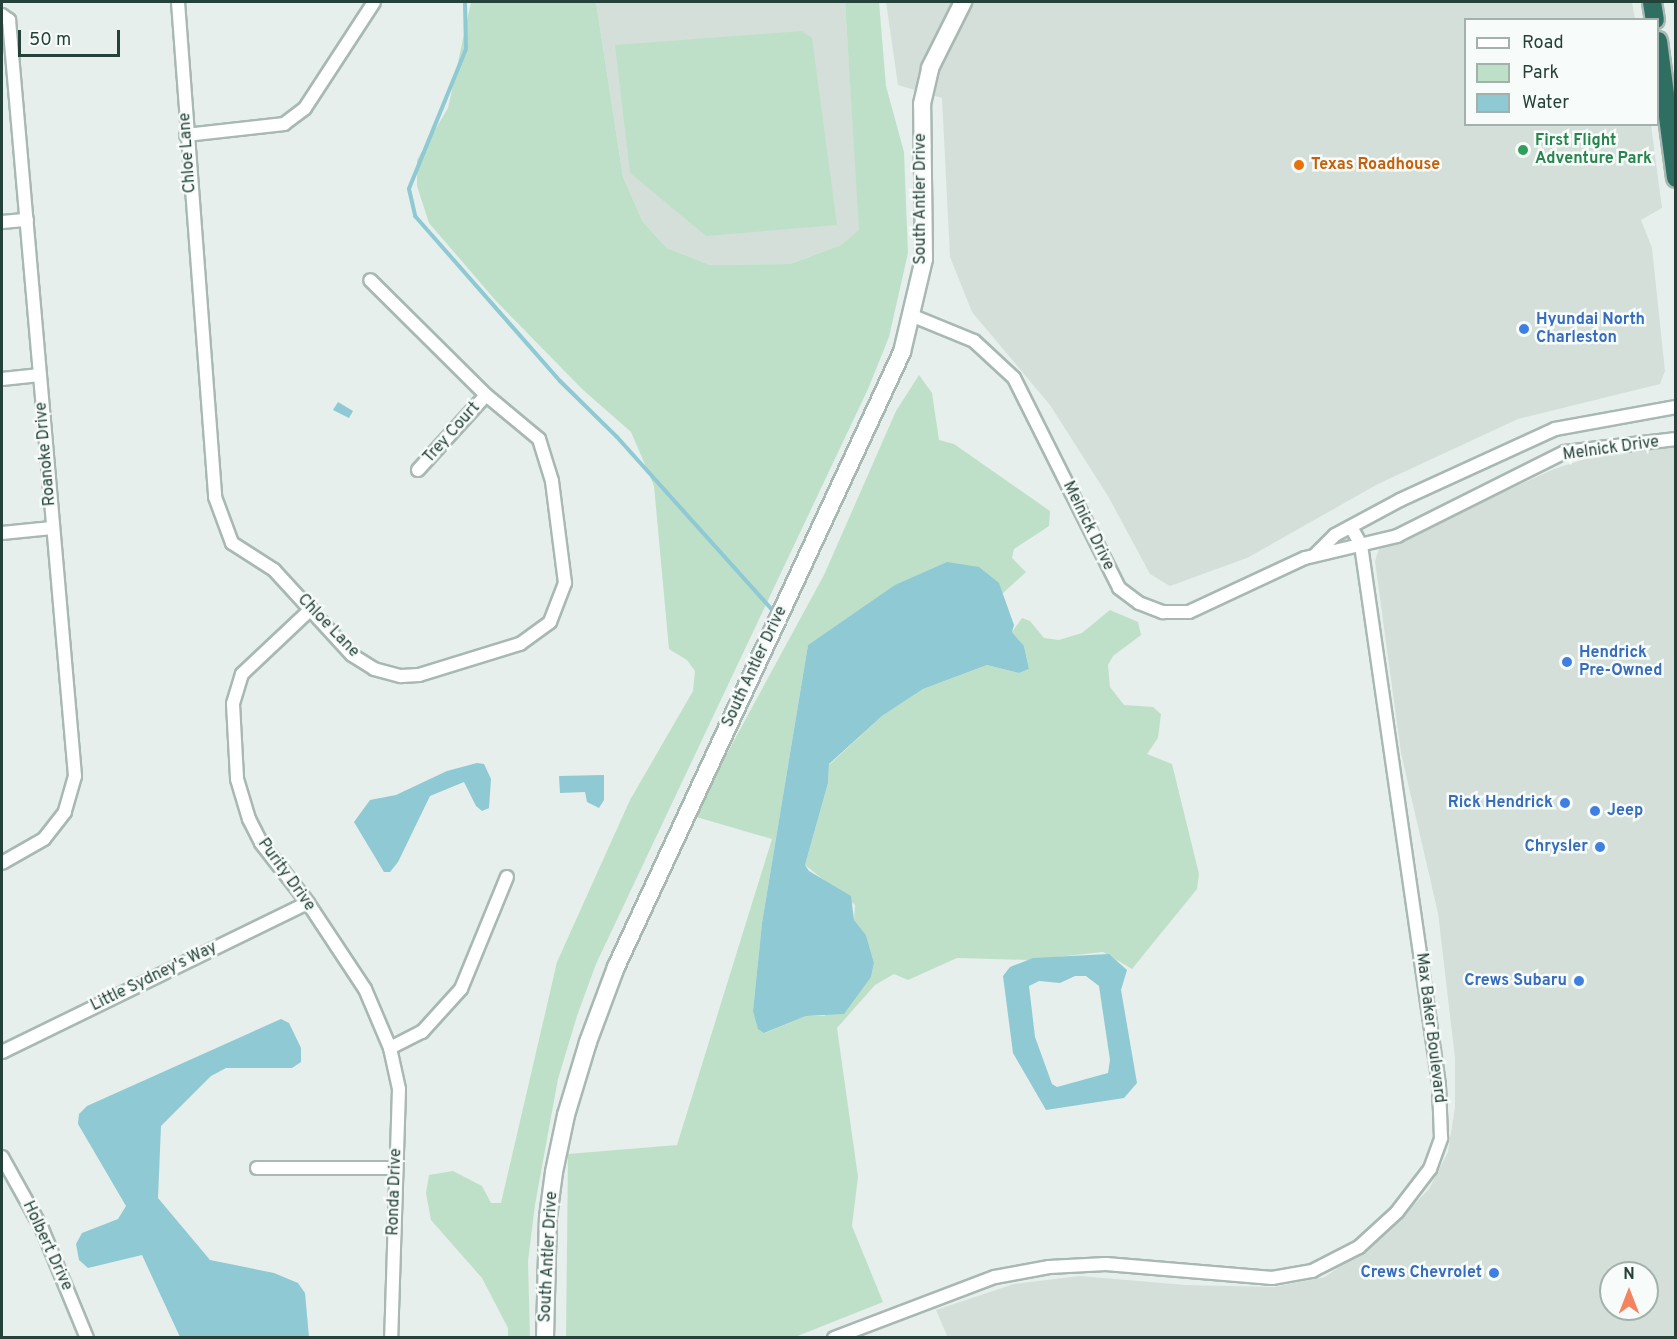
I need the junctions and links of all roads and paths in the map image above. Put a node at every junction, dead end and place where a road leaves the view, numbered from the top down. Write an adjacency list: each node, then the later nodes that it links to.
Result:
1 (178, 2): 8 (street, Chloe Lane)
2 (374, 2): 8 (street)
3 (963, 2): 13 (street, South Antler Drive)
4 (1652, 2): 6 (highway)
5 (2, 15): 10 (street, Roanoke Drive)
6 (1655, 18)
7 (1659, 49): 9 (highway)
8 (186, 135): 25 (street, Chloe Lane)
9 (1676, 178)
10 (27, 220): 11 (street); 14 (street, Roanoke Drive)
11 (2, 222)
12 (370, 280): 16 (street, Chloe Lane)
13 (913, 316): 24 (street, Melnick Drive); 36 (street, South Antler Drive)
14 (40, 375): 15 (street); 20 (street, Roanoke Drive)
15 (2, 379)
16 (486, 395): 19 (street, Trey Court); 25 (street, Chloe Lane)
17 (1676, 407): 21 (street, Melnick Drive)
18 (1676, 440): 23 (street, Melnick Drive)
19 (418, 470)
20 (52, 528): 22 (street); 26 (street, Roanoke Drive)
21 (1352, 529): 23 (street, Max Baker Boulevard); 24 (street, Melnick Drive)
22 (2, 533)
23 (1361, 545): 24 (street, Melnick Drive); 37 (street, Max Baker Boulevard)
24 (1316, 554)
25 (311, 609): 28 (street, Purity Drive)
26 (2, 863)
27 (507, 877): 29 (street)
28 (308, 903): 29 (street, Purity Drive); 30 (street, Little Sydney's Way)
29 (390, 1048): 33 (street, Ronda Drive)
30 (2, 1052)
31 (2, 1157): 34 (street, Holbert Drive)
32 (257, 1168): 33 (street)
33 (396, 1168): 35 (street, Ronda Drive)
34 (87, 1338)
35 (391, 1338)
36 (545, 1338)
37 (834, 1338)

